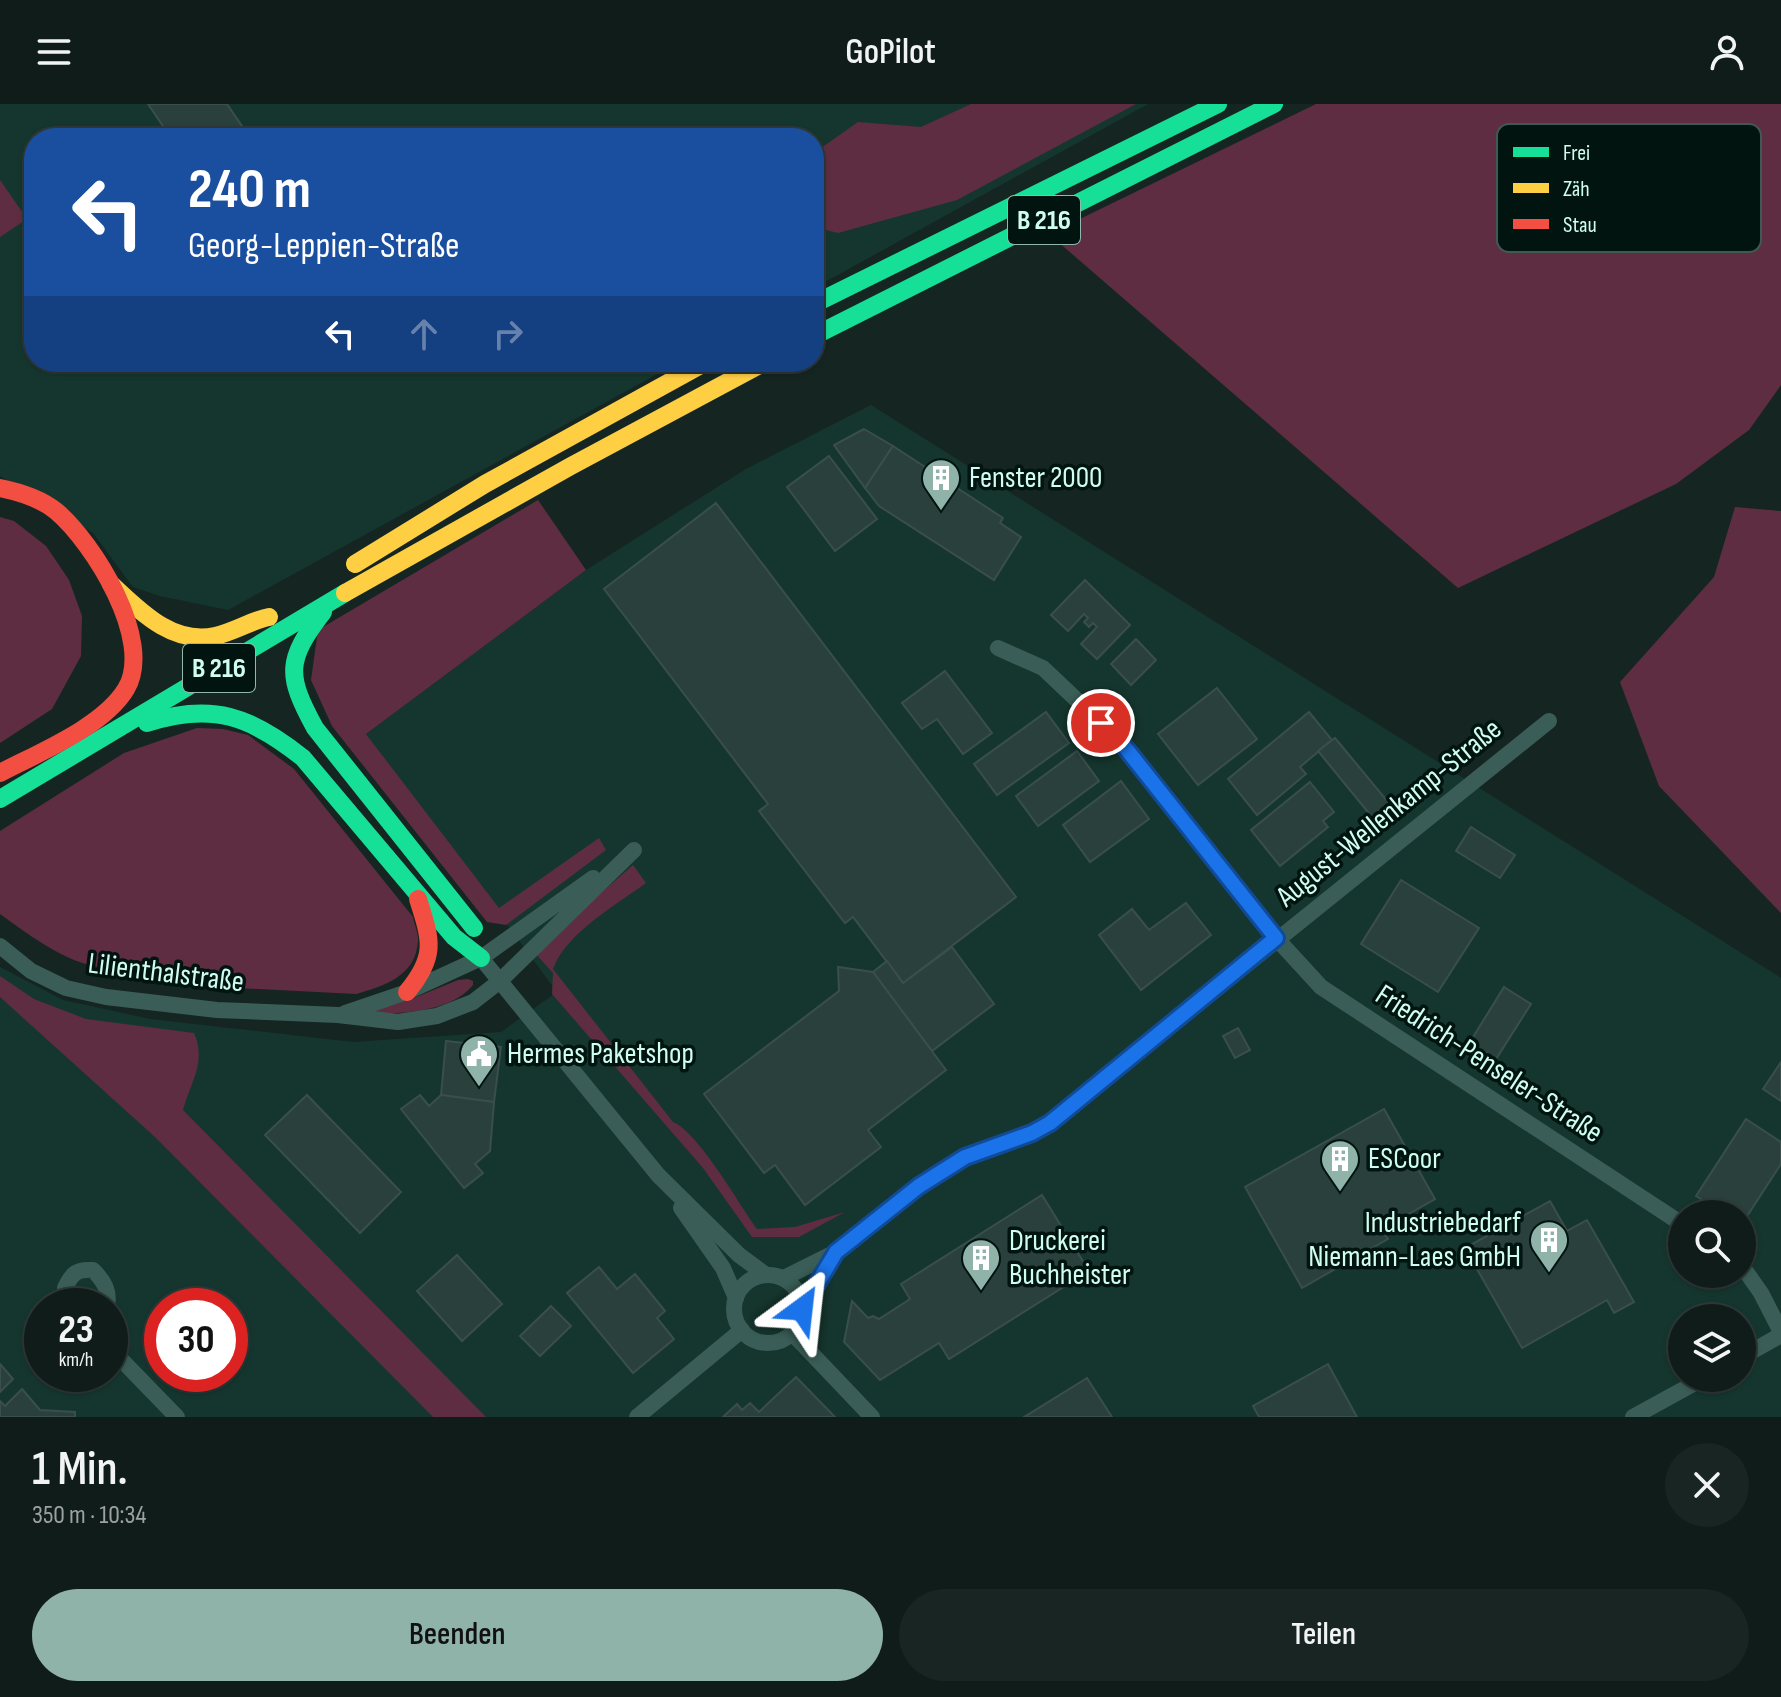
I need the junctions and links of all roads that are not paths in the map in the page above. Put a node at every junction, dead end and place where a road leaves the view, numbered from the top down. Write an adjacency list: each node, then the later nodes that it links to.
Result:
1 (1218, 104): 3 (main road, B 216)
2 (1274, 104): 4 (main road, B 216)
3 (824, 299)
4 (824, 331)
5 (688, 372): 8 (main road)
6 (746, 372): 10 (main road, B 216)
7 (0, 488): 9 (main road)
8 (337, 576)
9 (111, 584): 12 (main road, B 216); 15 (main road)
10 (332, 601): 15 (main road, B 216); 21 (main road)
11 (998, 648): 19 (street, Friedrich-Penseler-Straße)
12 (208, 653)
13 (146, 690): 15 (main road, B 216)
14 (1549, 721): 19 (street, August-Wellenkamp-Straße)
15 (104, 725): 16 (main road, B 216); 17 (main road, B 216); 18 (main road)
16 (0, 773)
17 (0, 799)
18 (416, 892): 21 (main road); 23 (main road)
19 (1276, 938): 26 (street, Friedrich-Penseler-Straße); 27 (street, August-Wellenkamp-Straße)
20 (0, 946): 24 (street, Lilienthalstraße)
21 (481, 958): 22 (street); 22 (street, Lilienthalstraße); 23 (street, Lilienthalstraße)
22 (500, 981): 24 (street, Lilienthalstraße); 25 (street)
23 (407, 992): 24 (street, Lilienthalstraße)
24 (338, 1015)
25 (658, 1175): 28 (street); 33 (street)
26 (1668, 1215)
27 (836, 1252): 29 (street, August-Wellenkamp-Straße); 34 (street, August-Wellenkamp-Straße)
28 (766, 1275): 29 (street); 33 (street)
29 (784, 1278): 34 (street)
30 (1756, 1286): 37 (street)
31 (65, 1288): 32 (street)
32 (106, 1288)
33 (736, 1298): 35 (street)
34 (802, 1309): 36 (street)
35 (742, 1330): 36 (street); 42 (street)
36 (792, 1333): 43 (street)
37 (1781, 1334): 38 (street)
38 (1756, 1349)
39 (128, 1367): 41 (street)
40 (1679, 1392): 44 (street)
41 (177, 1417)
42 (637, 1417)
43 (872, 1417)
44 (1633, 1417)

